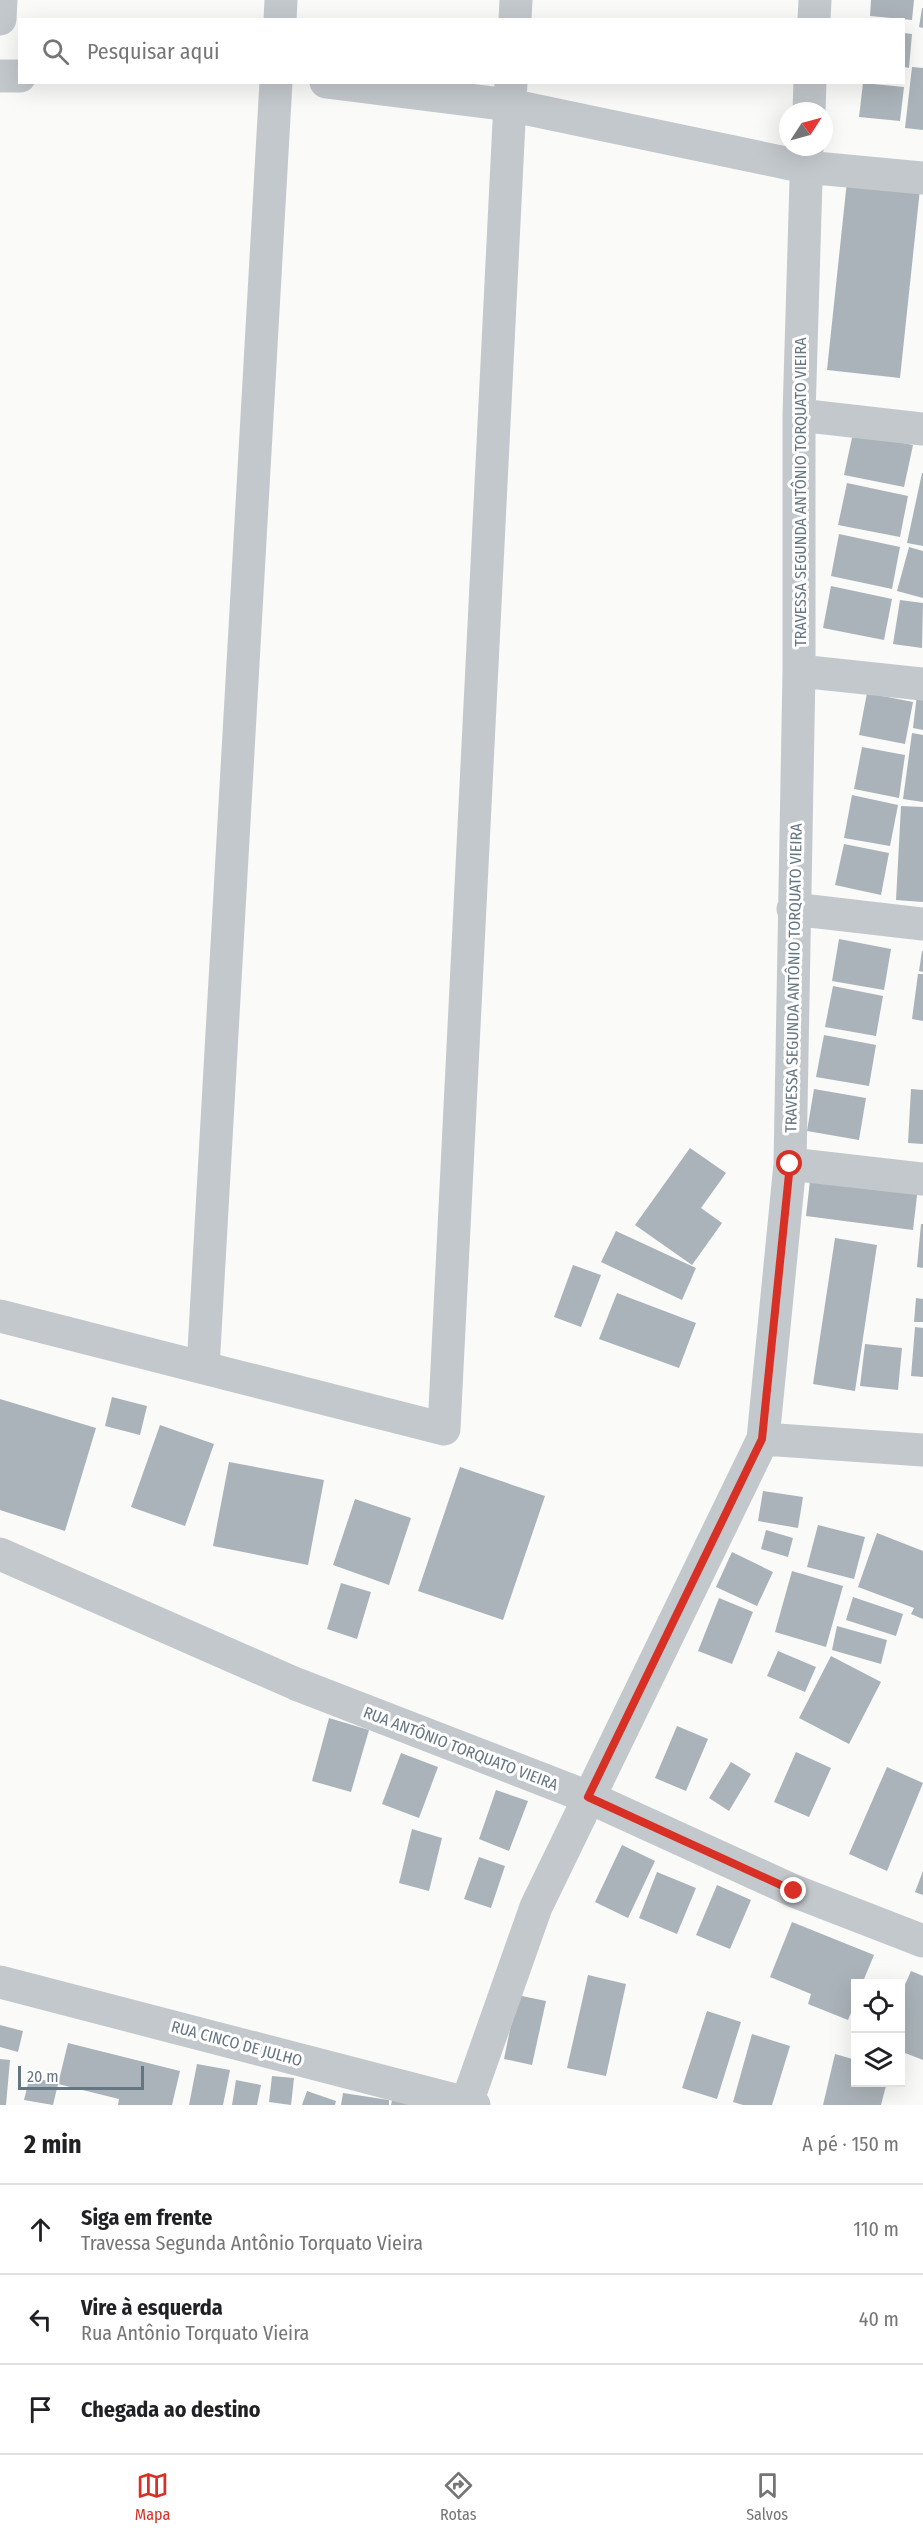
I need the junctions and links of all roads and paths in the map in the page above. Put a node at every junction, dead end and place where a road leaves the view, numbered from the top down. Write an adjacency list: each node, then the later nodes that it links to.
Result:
1 (1, 0): 8 (street)
2 (281, 0): 5 (street)
3 (516, 0): 6 (street)
4 (815, 0): 7 (street)
5 (280, 18)
6 (515, 18)
7 (814, 18)
8 (0, 19)
9 (0, 76): 10 (street)
10 (18, 76)
11 (276, 84): 27 (street)
12 (357, 84): 14 (street)
13 (810, 84): 15 (street)
14 (510, 94): 16 (street); 27 (street)
15 (809, 102)
16 (806, 157): 17 (street); 18 (street, TRAVESSA SEGUNDA ANTÔNIO TORQUATO VIEIRA)
17 (923, 178)
18 (799, 415): 19 (street); 20 (street, TRAVESSA SEGUNDA ANTÔNIO TORQUATO VIEIRA)
19 (923, 429)
20 (800, 671): 21 (street); 22 (street, TRAVESSA SEGUNDA ANTÔNIO TORQUATO VIEIRA)
21 (923, 684)
22 (793, 909): 23 (street); 24 (street, TRAVESSA SEGUNDA ANTÔNIO TORQUATO VIEIRA)
23 (923, 924)
24 (790, 1164): 25 (street); 28 (street, TRAVESSA SEGUNDA ANTÔNIO TORQUATO VIEIRA)
25 (923, 1179)
26 (0, 1316): 27 (street)
27 (203, 1368)
28 (762, 1439): 29 (street); 31 (street, TRAVESSA SEGUNDA ANTÔNIO TORQUATO VIEIRA)
29 (923, 1450)
30 (0, 1554): 31 (street, RUA ANTÔNIO TORQUATO VIEIRA)
31 (588, 1797): 32 (street, RUA ANTÔNIO TORQUATO VIEIRA); 34 (street, TRAVESSA SEGUNDA ANTÔNIO TORQUATO VIEIRA)
32 (923, 1941)
33 (0, 1982): 34 (street, RUA CINCO DE JULHO)
34 (469, 2104)

